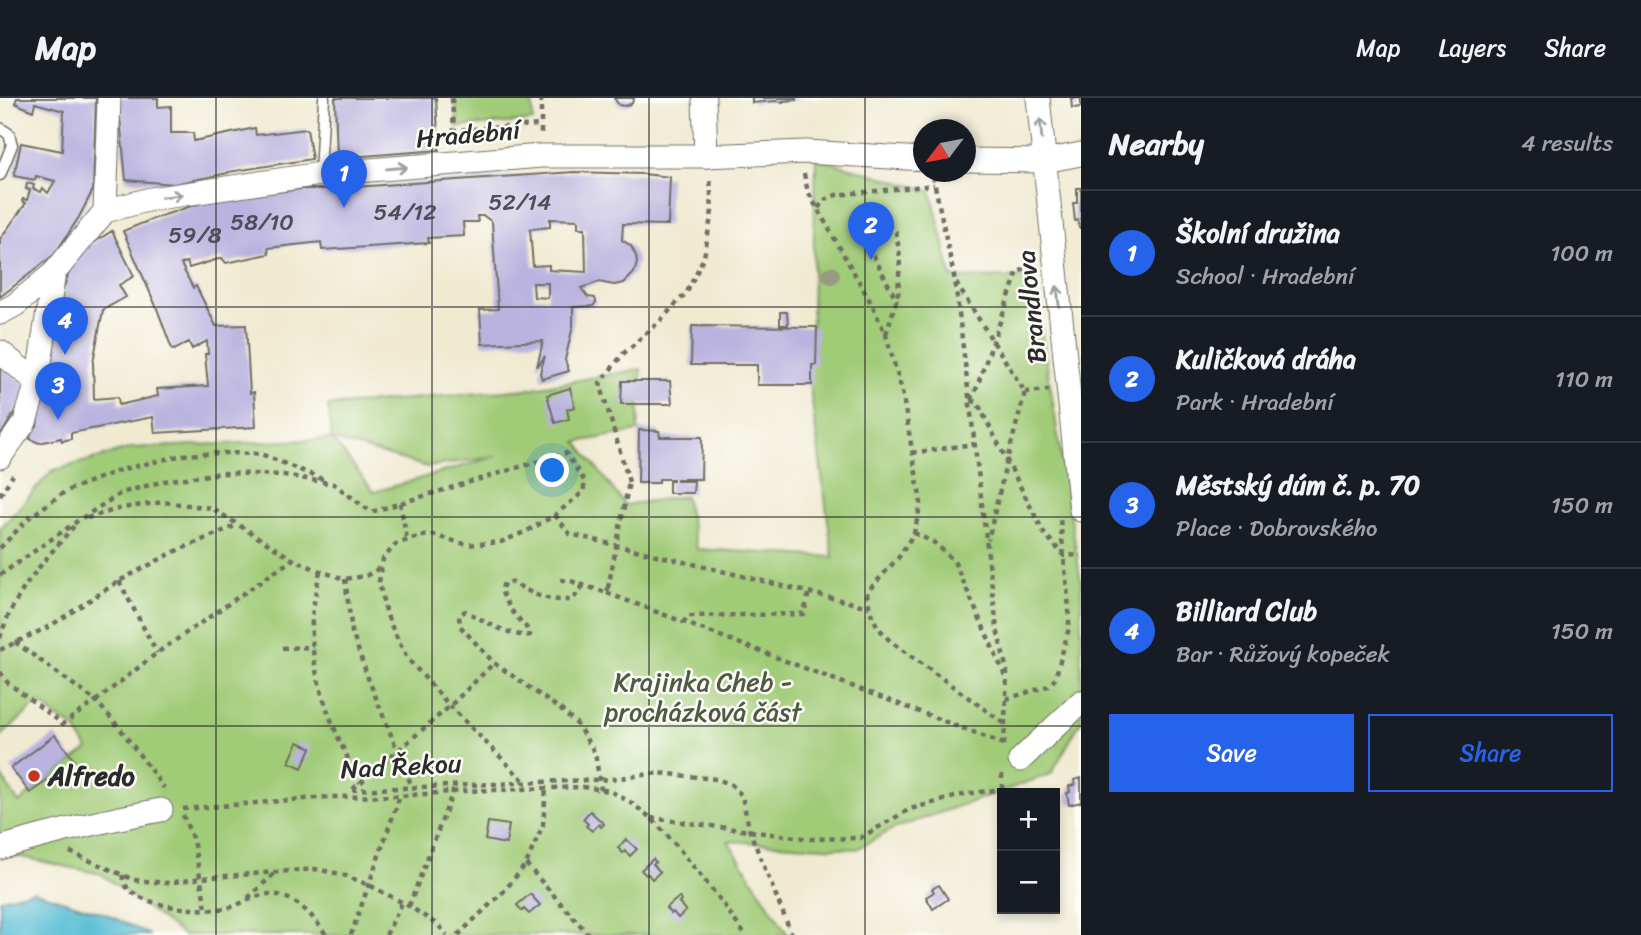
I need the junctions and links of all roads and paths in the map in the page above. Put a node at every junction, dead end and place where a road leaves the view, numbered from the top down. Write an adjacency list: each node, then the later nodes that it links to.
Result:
1 (109, 98): 23 (street)
2 (324, 98): 16 (lane)
3 (452, 98): 7 (path)
4 (541, 98): 7 (path)
5 (704, 98): 12 (street)
6 (1038, 98): 14 (street, Brandlova, one-way to 6)
7 (541, 125): 11 (path)
8 (0, 128): 17 (lane)
9 (806, 152): 12 (street, Hradební); 15 (street, Hradební); 18 (path)
10 (1081, 154): 14 (street)
11 (547, 156): 12 (street, Hradební); 16 (street, Hradební, one-way to 11)
12 (706, 156): 58 (path, bridge)
13 (976, 160): 14 (street)
14 (1044, 161): 24 (street, Brandlova)
15 (913, 166)
16 (320, 174): 23 (street, Hradební, one-way to 16)
17 (0, 175)
18 (804, 175): 19 (path); 22 (path)
19 (817, 175)
20 (933, 182): 21 (path)
21 (934, 185): 22 (path); 26 (path)
22 (818, 208): 30 (path)
23 (105, 211): 25 (street)
24 (1045, 265): 27 (path); 31 (path); 41 (street, Brandlova, one-way to 24)
25 (54, 273): 29 (street); 33 (street)
26 (955, 281): 31 (path); 34 (path)
27 (1036, 281)
28 (897, 301): 28 (path); 30 (path)
29 (0, 313)
30 (886, 335): 36 (path)
31 (993, 340): 34 (path); 38 (path)
32 (0, 352): 33 (street)
33 (37, 382): 37 (street)
34 (968, 400): 35 (path); 38 (path)
35 (974, 444): 36 (path); 47 (path)
36 (912, 453): 45 (path)
37 (0, 457)
38 (1007, 460): 47 (path); 49 (path)
39 (334, 484): 40 (path); 43 (path); 48 (path)
40 (400, 503): 42 (path); 46 (path)
41 (1081, 510)
42 (555, 516): 46 (path); 59 (path)
43 (79, 520): 44 (path); 53 (path); 63 (path)
44 (237, 525): 50 (path); 56 (path)
45 (914, 533): 60 (path); 71 (path)
46 (407, 539): 51 (path)
47 (987, 544): 71 (path)
48 (0, 548)
49 (1081, 555)
50 (292, 559): 52 (path); 68 (path)
51 (381, 567): 54 (path); 75 (path)
52 (320, 571): 54 (path); 65 (path)
53 (0, 575)
54 (345, 579): 77 (path)
55 (561, 580): 57 (path)
56 (119, 581): 64 (path); 68 (path)
57 (583, 586): 58 (path); 69 (path)
58 (608, 590): 62 (path)
59 (809, 592): 60 (path); 62 (path)
60 (869, 607): 76 (path)
61 (1069, 608): 72 (path)
62 (683, 623): 78 (path)
63 (0, 638)
64 (15, 642): 67 (path); 73 (path)
65 (313, 647): 66 (path); 81 (path)
66 (282, 648)
67 (0, 650)
68 (157, 653): 73 (path)
69 (494, 663): 75 (path); 79 (path)
70 (0, 672): 73 (path)
71 (1007, 679): 72 (path)
72 (1006, 699): 76 (path)
73 (96, 701): 88 (path)
74 (1081, 702): 78 (street)
75 (450, 706): 77 (path); 80 (path)
76 (1004, 724): 78 (path)
77 (398, 751): 81 (path); 83 (path)
78 (1007, 757): 90 (path)
79 (599, 779): 80 (path); 85 (path); 90 (path)
80 (525, 782): 82 (path)
81 (360, 783): 83 (path)
82 (456, 785): 83 (path); 86 (path)
83 (412, 787)
84 (546, 789): 85 (path, Nad Řekou); 86 (path, Nad Řekou); 93 (path)
85 (601, 790): 89 (path, Nad Řekou)
86 (453, 792): 87 (path, Nad Řekou); 100 (path)
87 (400, 796): 88 (path, Nad Řekou); 97 (path)
88 (169, 803): 91 (street); 96 (path)
89 (651, 818): 90 (path); 108 (path, Nad Řekou)
90 (750, 832): 109 (path)
91 (36, 837): 92 (street); 95 (path)
92 (0, 848)
93 (526, 864): 106 (path); 107 (path)
94 (276, 873): 96 (path); 97 (path); 98 (path)
95 (122, 875): 96 (path); 101 (path)
96 (201, 878): 101 (path)
97 (369, 885): 99 (path); 103 (path)
98 (245, 901): 101 (path); 102 (path)
99 (402, 903): 100 (path); 104 (path)
100 (409, 906): 105 (path)
101 (206, 908)
102 (326, 935)
103 (351, 935)
104 (386, 935)
105 (447, 935)
106 (458, 935)
107 (589, 935)
108 (745, 935)
109 (792, 935)

